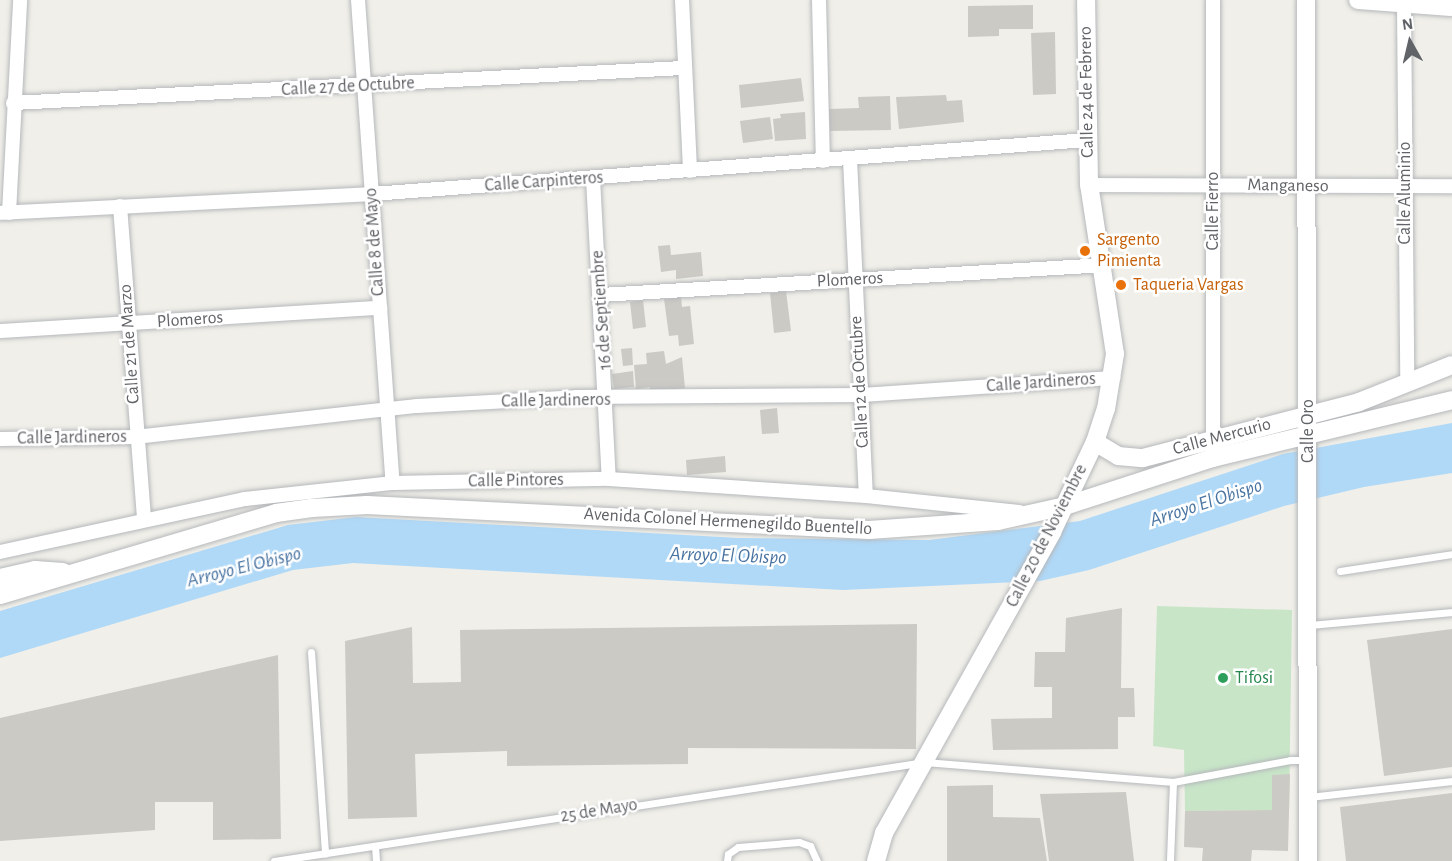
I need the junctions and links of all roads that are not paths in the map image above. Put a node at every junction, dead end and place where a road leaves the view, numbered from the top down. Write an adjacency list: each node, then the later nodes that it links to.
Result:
1 (20, 0): 13 (street)
2 (358, 0): 12 (street, Calle 8 de Mayo)
3 (682, 0): 11 (street)
4 (819, 0): 16 (street)
5 (1086, 0): 14 (street, Calle 24 de Febrero)
6 (1213, 0): 20 (street, Calle Fierro)
7 (1306, 0): 21 (street, Calle Oro)
8 (1358, 0): 9 (street)
9 (1404, 3): 10 (street); 23 (street, Calle Aluminio)
10 (1452, 7)
11 (684, 68): 12 (street, Calle 27 de Octubre); 17 (street)
12 (364, 87): 13 (street, Calle 27 de Octubre); 24 (street, Calle 8 de Mayo)
13 (13, 103): 26 (street)
14 (1087, 140): 15 (street, Calle Carpinteros); 19 (street, Calle 24 de Febrero)
15 (850, 159): 16 (street, Calle Carpinteros); 28 (street, Calle 12 de Octubre)
16 (823, 161): 17 (street, Calle Carpinteros)
17 (690, 171): 18 (street, Calle Carpinteros)
18 (592, 178): 24 (street, Calle Carpinteros); 29 (street, 16 de Septiembre)
19 (1089, 185): 20 (street, Manganeso); 27 (street, Calle 20 de Noviembre)
20 (1213, 185): 21 (street, Manganeso); 44 (street, Calle Fierro)
21 (1308, 186): 23 (street, Manganeso); 41 (street, Calle Oro)
22 (1452, 186): 23 (street, Manganeso)
23 (1404, 187): 35 (street, Calle Aluminio)
24 (372, 194): 25 (street, Calle Carpinteros); 30 (street, Calle 8 de Mayo)
25 (120, 206): 26 (street, Calle Carpinteros); 31 (street, Calle 21 de Marzo)
26 (4, 213)
27 (1099, 265): 28 (street, Plomeros); 34 (street, Calle 20 de Noviembre)
28 (854, 279): 29 (street, Plomeros); 36 (street, Calle 12 de Octubre)
29 (601, 295): 37 (street, 16 de Septiembre)
30 (380, 308): 31 (street, Plomeros); 40 (street, Calle 8 de Mayo)
31 (129, 324): 32 (street, Plomeros); 43 (street, Calle 21 de Marzo)
32 (0, 331)
33 (1452, 365): 35 (street, Calle Mercurio)
34 (1113, 378): 36 (street, Calle Jardineros); 47 (street, Calle 20 de Noviembre)
35 (1407, 383): 39 (street, Calle Mercurio)
36 (862, 394): 37 (street, Calle Jardineros); 51 (street, Calle 12 de Octubre)
37 (607, 399): 40 (street, Calle Jardineros); 49 (street, 16 de Septiembre)
38 (1452, 400): 42 (street, Avenida Colonel Hermenegildo Buentello)
39 (1359, 402): 41 (street, Calle Mercurio); 42 (street)
40 (386, 411): 43 (street, Calle Jardineros); 50 (street, Calle 8 de Mayo)
41 (1307, 416): 44 (street, Calle Mercurio); 46 (street, Calle Oro)
42 (1365, 421): 46 (street, Avenida Colonel Hermenegildo Buentello)
43 (135, 437): 45 (street, Calle Jardineros); 54 (street, Calle 21 de Marzo)
44 (1214, 438): 47 (street, Calle Mercurio); 48 (street, Calle Fierro)
45 (0, 440)
46 (1307, 440): 48 (street, Avenida Colonel Hermenegildo Buentello); 62 (street, Calle Oro)
47 (1095, 442): 52 (street, Calle 20 de Noviembre)
48 (1214, 458): 52 (street, Avenida Colonel Hermenegildo Buentello)
49 (609, 479): 50 (street, Calle Pintores); 51 (street, Calle Pintores)
50 (393, 483): 54 (street, Calle Pintores)
51 (866, 496): 53 (street, Calle Pintores)
52 (1065, 506): 53 (street, Avenida Colonel Hermenegildo Buentello); 65 (street, Calle 20 de Noviembre)
53 (1036, 514): 58 (street, Avenida Colonel Hermenegildo Buentello)
54 (144, 519): 55 (street, Calle Pintores)
55 (0, 552)
56 (1452, 554): 57 (lane)
57 (1340, 571)
58 (69, 573): 59 (street); 60 (street, Avenida Colonel Hermenegildo Buentello)
59 (0, 578)
60 (0, 595)
61 (1452, 612): 62 (lane)
62 (1310, 625): 64 (street, Calle Oro)
63 (311, 652): 70 (lane)
64 (1309, 760): 67 (lane, 25 de Mayo); 68 (street, Calle Oro)
65 (925, 762): 67 (lane, 25 de Mayo); 69 (lane, 25 de Mayo); 75 (street, Calle 20 de Noviembre)
66 (1452, 781): 68 (lane)
67 (1173, 782): 76 (lane)
68 (1309, 797): 77 (street, Calle Oro)
69 (375, 846): 70 (lane, 25 de Mayo); 72 (lane)
70 (325, 854): 71 (lane, 25 de Mayo)
71 (274, 861)
72 (376, 861)
73 (727, 861): 74 (lane)
74 (817, 861)
75 (876, 861)
76 (1170, 861)
77 (1308, 861)

